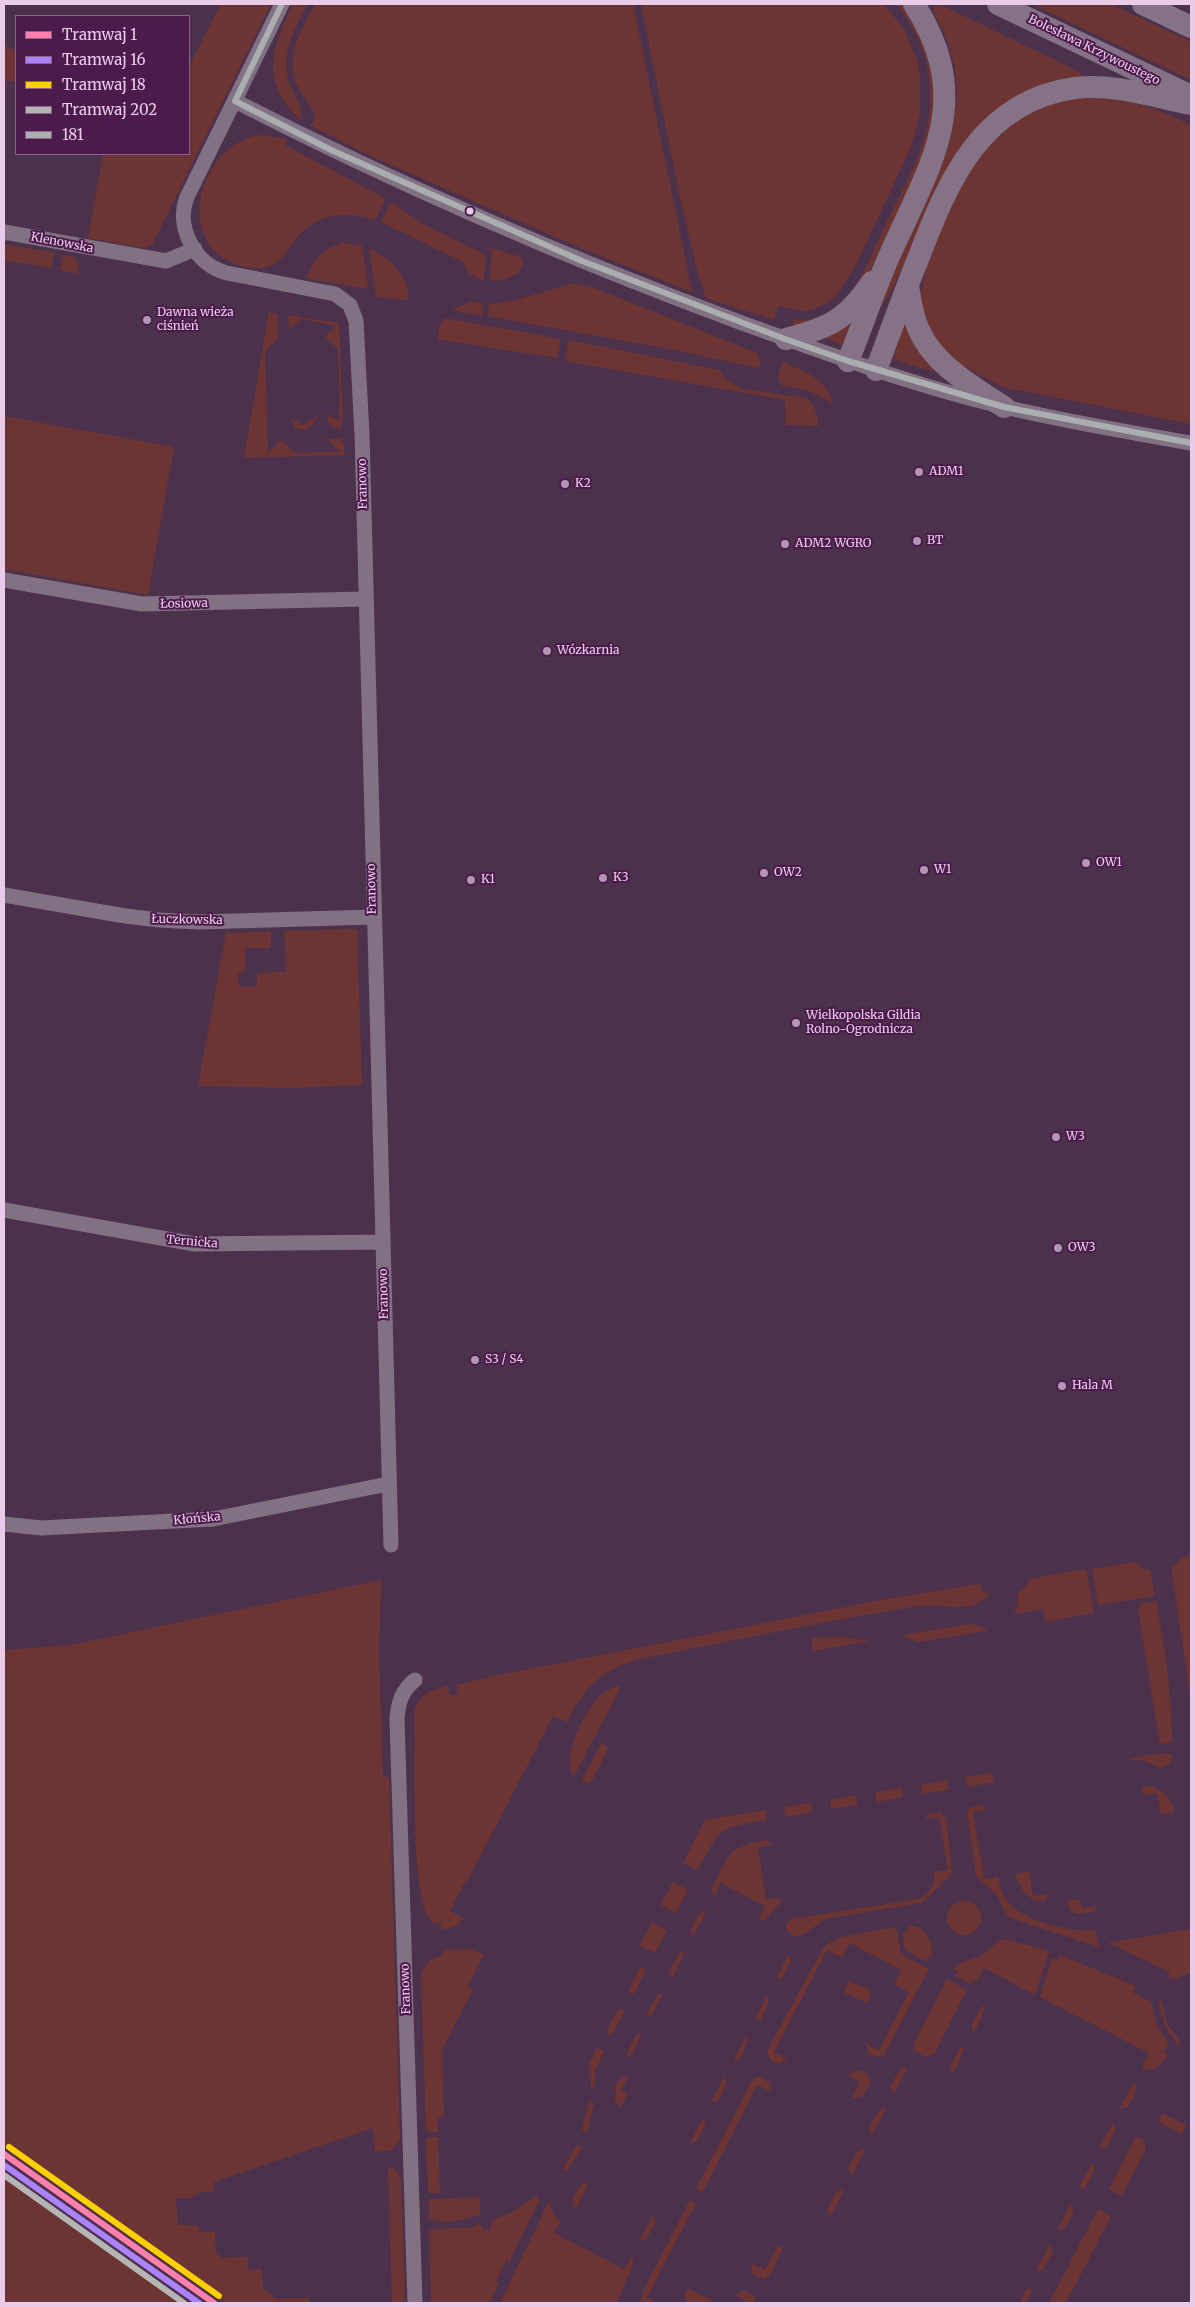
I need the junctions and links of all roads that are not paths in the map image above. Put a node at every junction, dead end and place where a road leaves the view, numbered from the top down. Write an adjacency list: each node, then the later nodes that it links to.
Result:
1 (282, 4): 7 (street)
2 (914, 4): 11 (main road)
3 (998, 4): 6 (main road, Bolesława Krzywoustego)
4 (1143, 4): 5 (main road)
5 (1191, 27)
6 (1191, 97)
7 (235, 101): 10 (street); 13 (street)
8 (1191, 104): 12 (main road)
9 (4, 232): 10 (street, Klenowska)
10 (195, 249): 19 (street, Franowo)
11 (888, 259): 13 (main road); 14 (main road)
12 (908, 285): 15 (main road); 16 (main road)
13 (786, 339): 14 (street)
14 (848, 361): 15 (street)
15 (876, 370): 16 (street)
16 (1004, 407): 17 (street)
17 (1191, 443)
18 (4, 580): 19 (street, Łosiowa)
19 (365, 598): 21 (street, Franowo)
20 (4, 895): 21 (street, Łuczkowska)
21 (373, 917): 23 (street, Franowo)
22 (4, 1210): 23 (street, Ternicka)
23 (383, 1242): 24 (street, Franowo)
24 (388, 1484): 25 (street, Kłońska); 26 (street, Franowo)
25 (4, 1524)
26 (390, 1545)
27 (415, 1680): 28 (street, Franowo)
28 (415, 2303)

